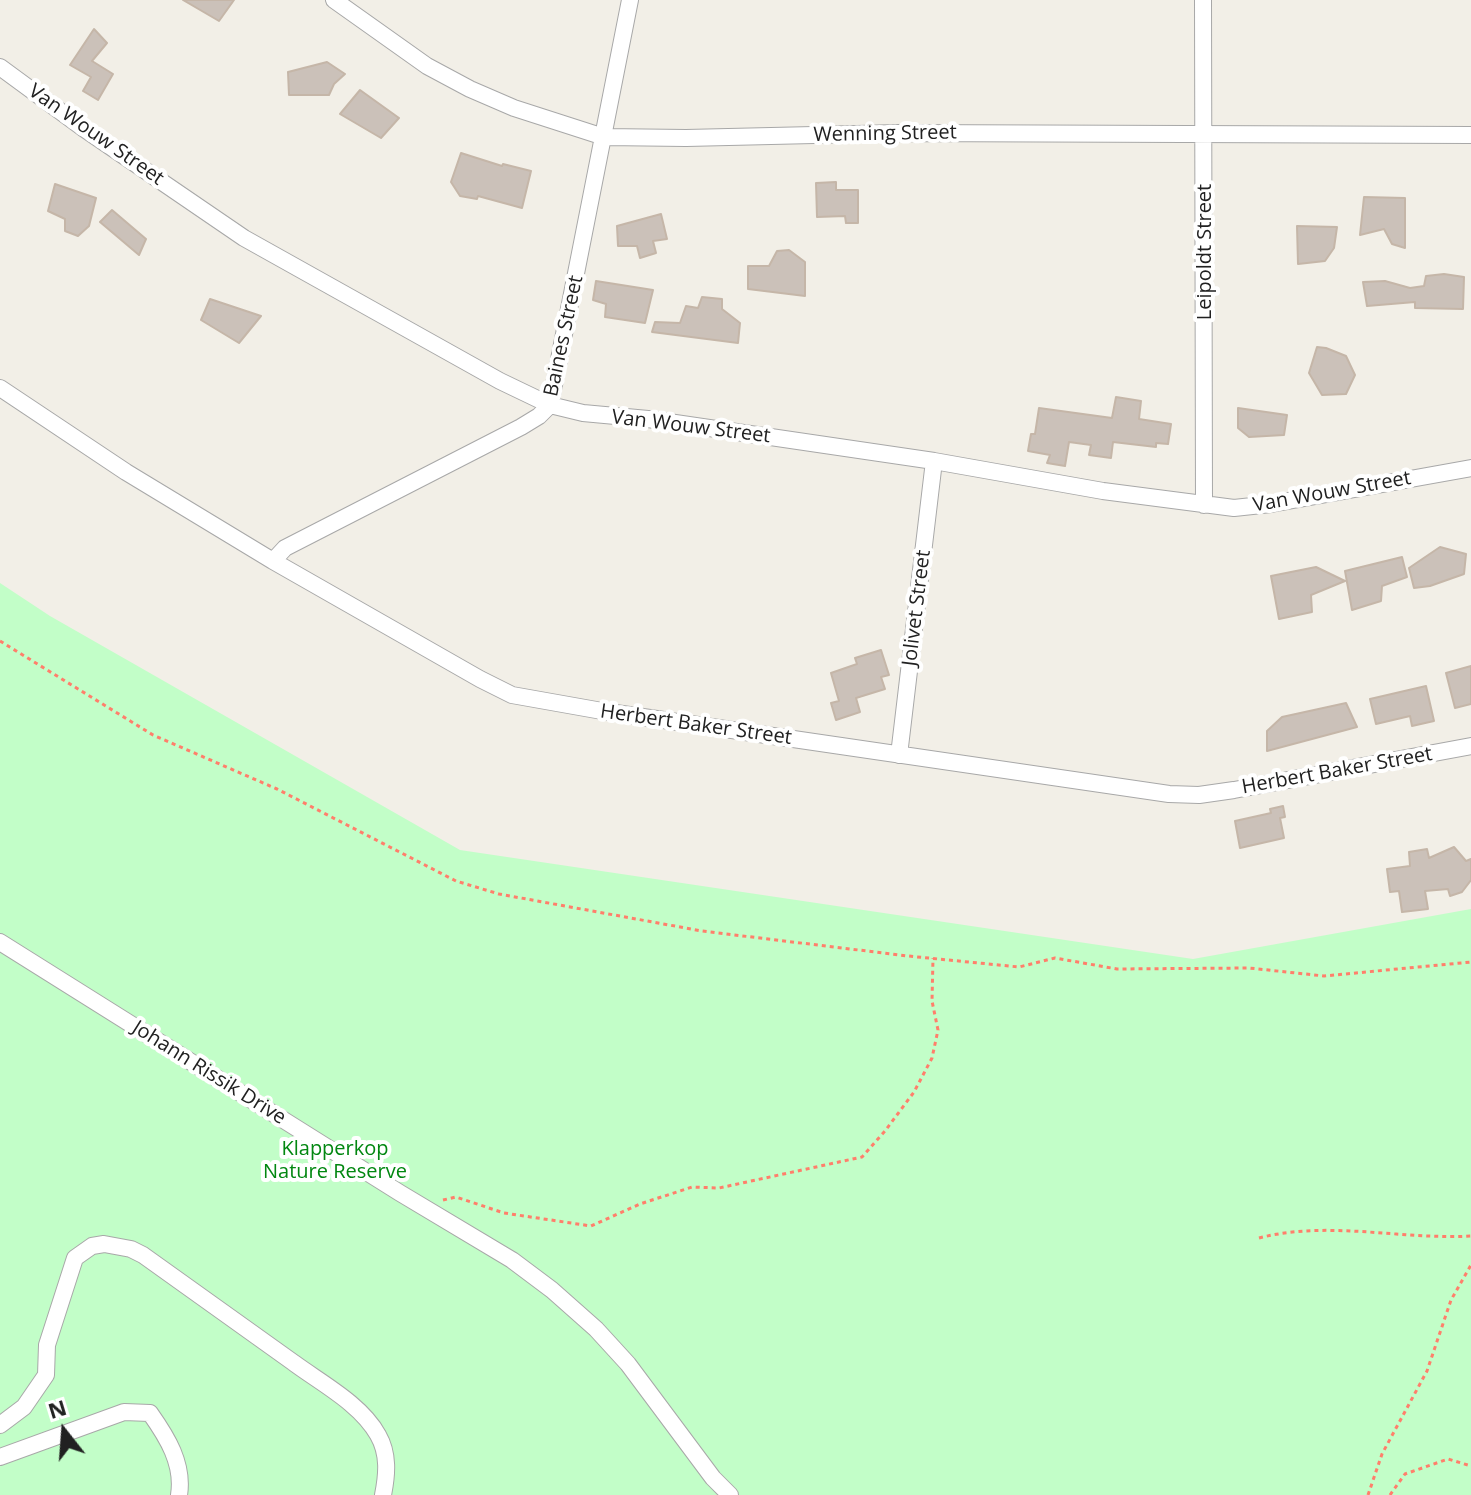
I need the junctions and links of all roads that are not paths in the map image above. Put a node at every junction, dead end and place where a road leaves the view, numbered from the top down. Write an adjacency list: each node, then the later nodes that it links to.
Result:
1 (334, 0): 7 (street, Wenning Street)
2 (630, 0): 7 (street, Baines Street)
3 (1203, 0): 5 (street, Leipoldt Street)
4 (0, 67): 9 (street, Van Wouw Street)
5 (1205, 134): 6 (street, Wenning Street); 7 (street, Wenning Street); 12 (street, Leipoldt Street)
6 (1471, 135)
7 (604, 137): 9 (street, Baines Street)
8 (0, 388): 13 (street, Herbert Baker Street)
9 (550, 405): 10 (street, Van Wouw Street); 13 (street, Baines Street)
10 (934, 461): 12 (street, Van Wouw Street); 15 (street, Jolivet Street)
11 (1471, 468): 12 (street, Van Wouw Street)
12 (1204, 505)
13 (273, 561): 15 (street, Herbert Baker Street)
14 (1471, 746): 15 (street, Herbert Baker Street)
15 (899, 755)
16 (0, 942): 19 (street, Johann Rissik Drive)
17 (0, 1425): 21 (street)
18 (0, 1457): 20 (street)
19 (713, 1478): 22 (street); 23 (street, Johann Rissik Drive)
20 (179, 1495)
21 (383, 1495)
22 (720, 1495)
23 (730, 1495)

